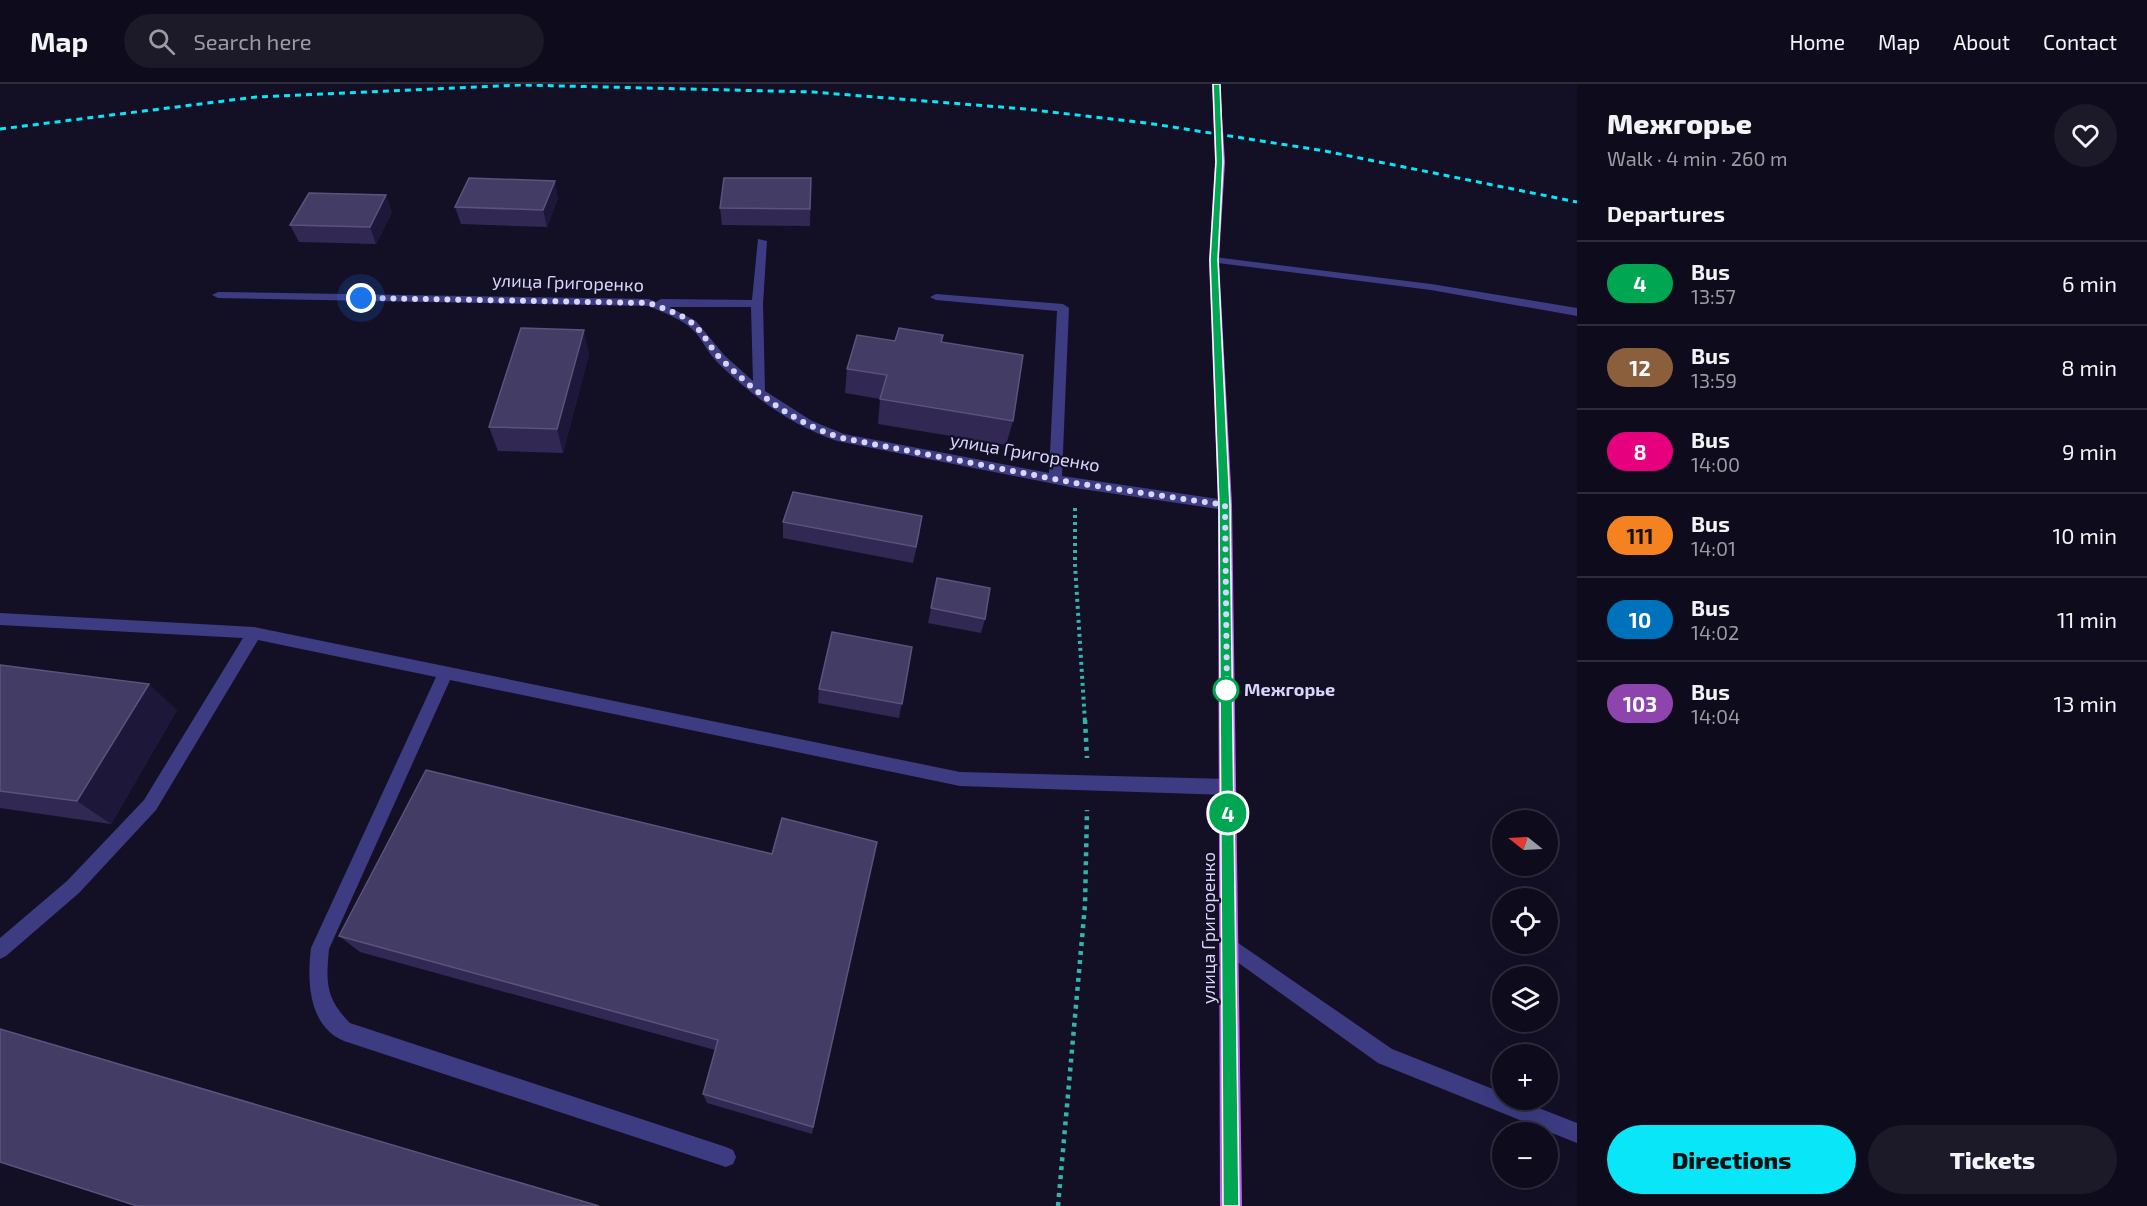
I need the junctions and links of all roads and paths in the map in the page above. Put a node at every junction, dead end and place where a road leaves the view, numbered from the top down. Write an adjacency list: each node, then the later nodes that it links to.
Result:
1 (1216, 84): 3 (main road, улица Григоренко)
2 (762, 241): 7 (lane)
3 (1214, 260): 8 (lane); 12 (main road, улица Григоренко)
4 (218, 295): 6 (lane, улица Григоренко)
5 (936, 297): 10 (lane)
6 (649, 303): 7 (lane); 9 (lane, улица Григоренко)
7 (757, 304): 9 (lane)
8 (1577, 312)
9 (759, 393): 10 (lane, улица Григоренко)
10 (1055, 480): 11 (lane, улица Григоренко)
11 (1075, 483): 12 (lane, улица Григоренко); 16 (path)
12 (1225, 505): 17 (main road, улица Григоренко)
13 (0, 619): 14 (lane)
14 (254, 633): 15 (lane); 19 (lane)
15 (445, 673): 16 (lane); 21 (lane)
16 (1088, 784): 17 (lane); 22 (path)
17 (1228, 787): 18 (main road, улица Григоренко)
18 (1228, 945): 20 (lane); 23 (main road, улица Григоренко)
19 (0, 950)
20 (1577, 1133)
21 (726, 1157)
22 (1058, 1206)
23 (1231, 1206)

